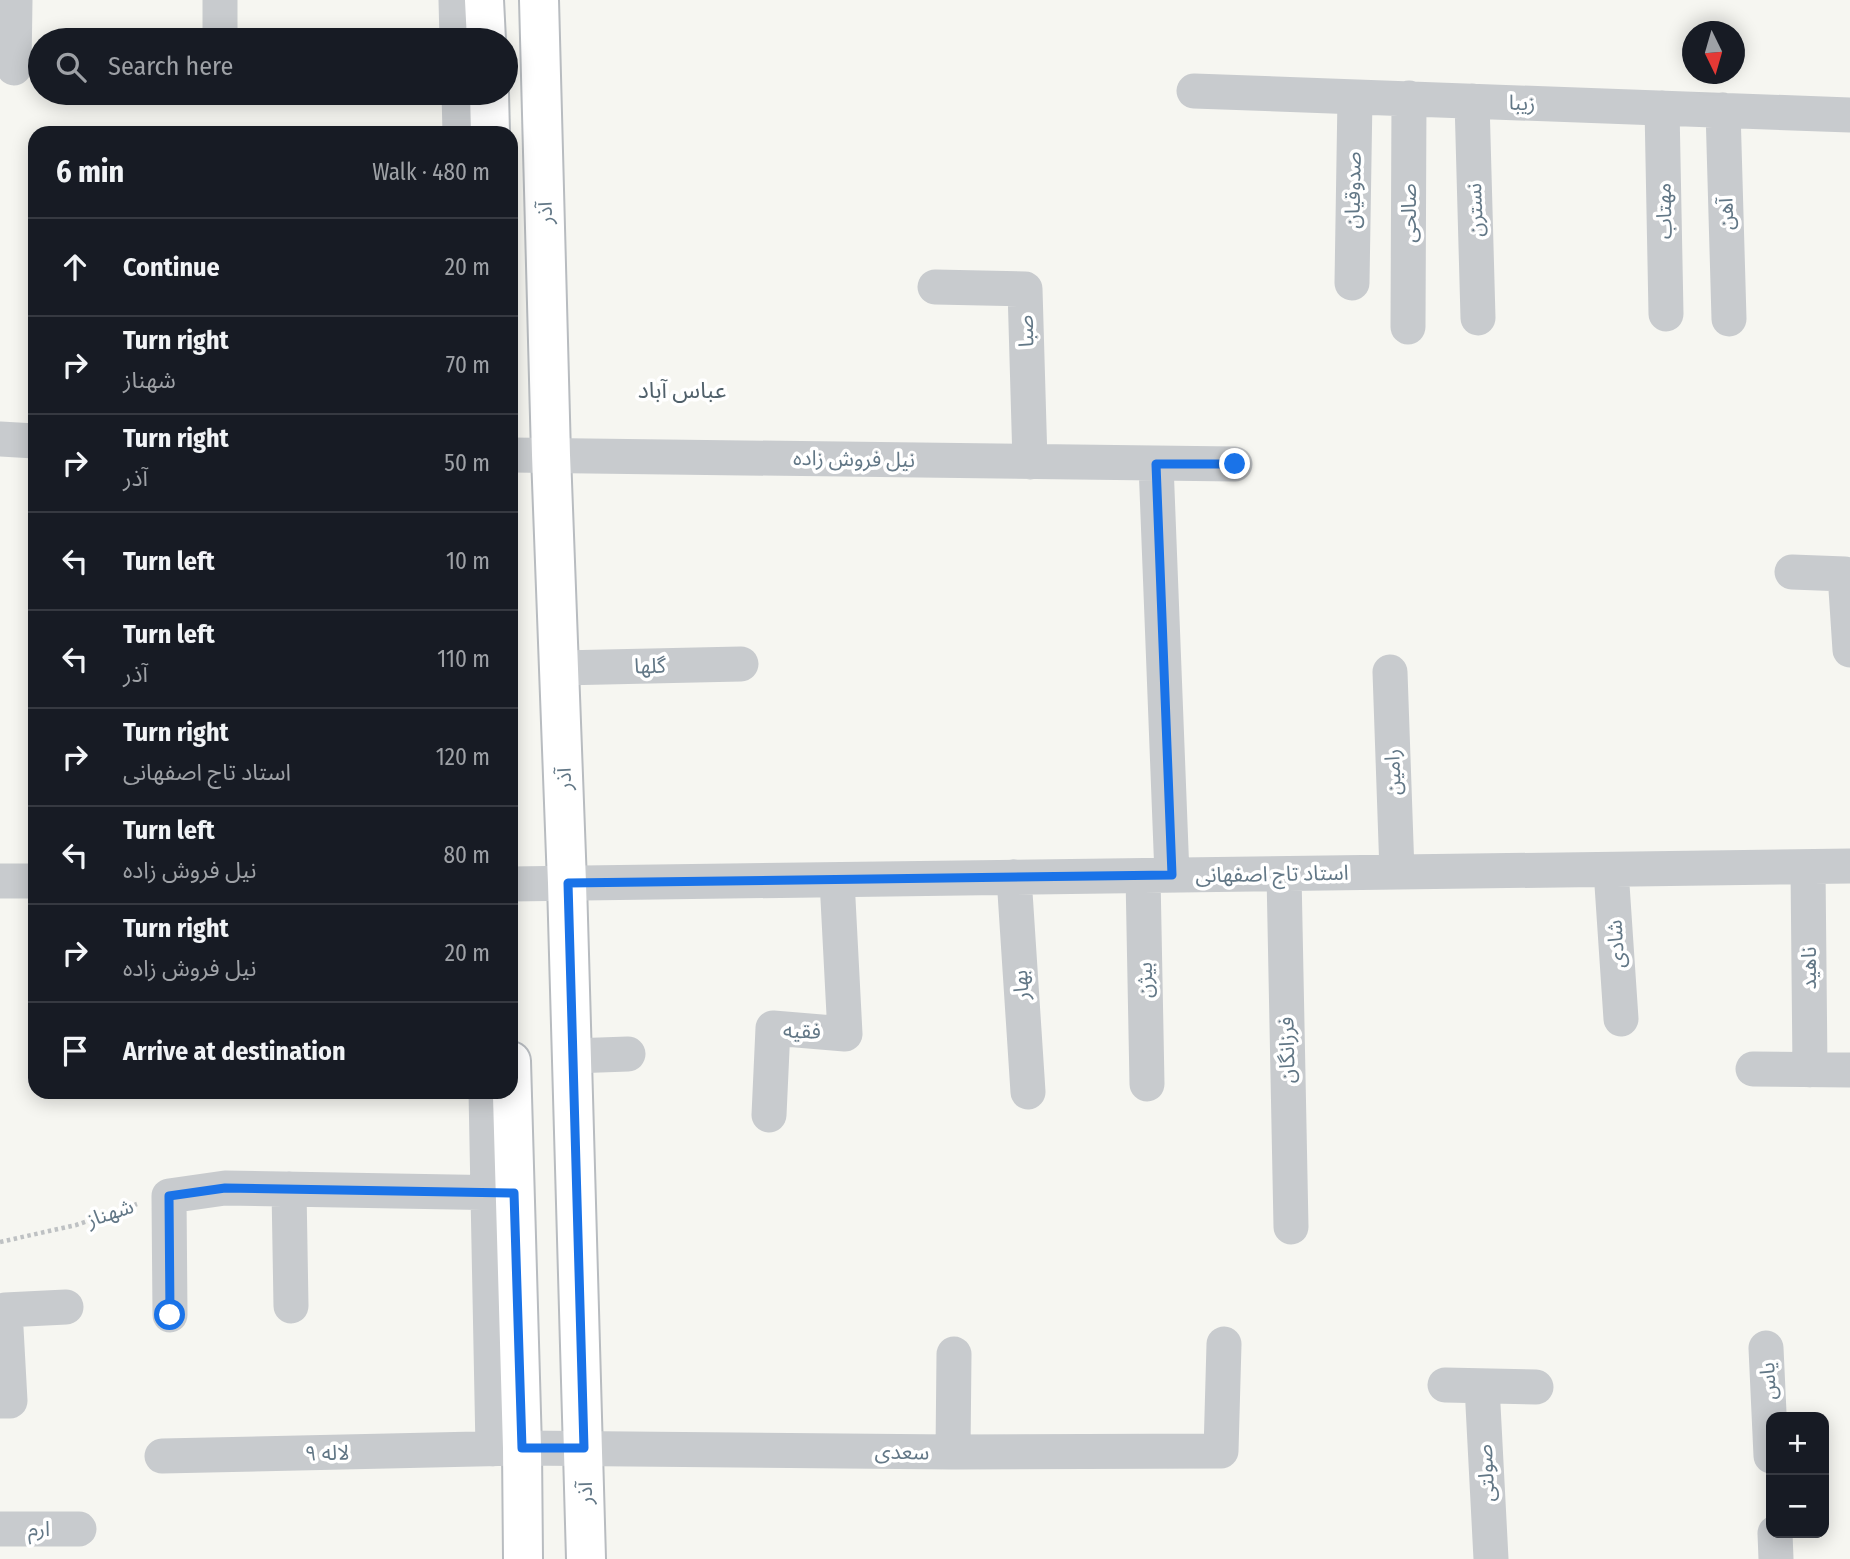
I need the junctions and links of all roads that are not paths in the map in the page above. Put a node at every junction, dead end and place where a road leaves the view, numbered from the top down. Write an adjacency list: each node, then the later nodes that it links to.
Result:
1 (15, 0): 9 (street)
2 (220, 0): 6 (street)
3 (456, 0): 7 (street)
4 (485, 0): 8 (main road)
5 (539, 0): 30 (main road, آذر)
6 (220, 28)
7 (457, 28)
8 (486, 28)
9 (18, 68)
10 (1194, 90): 11 (street, زیبا)
11 (1355, 96): 12 (street, زیبا); 21 (street, صدوقیان)
12 (1409, 99): 13 (street, زیبا); 26 (street, صالحی)
13 (1472, 101): 16 (street, زیبا); 24 (street, نسترن)
14 (459, 105): 19 (street)
15 (489, 105): 20 (main road)
16 (1662, 108): 17 (street, زیبا); 23 (street, مهتاب)
17 (1723, 110): 18 (street, زیبا); 25 (street, آهن)
18 (1850, 115)
19 (460, 126)
20 (490, 126)
21 (1352, 283)
22 (935, 287): 31 (street, صبا)
23 (1666, 314)
24 (1478, 318)
25 (1729, 319)
26 (1408, 327)
27 (0, 439): 28 (street)
28 (28, 441)
29 (518, 455): 30 (street, نیل فروش زاده)
30 (551, 455): 31 (street, نیل فروش زاده); 37 (main road, آذر)
31 (1030, 462): 32 (street, نیل فروش زاده)
32 (1156, 464): 33 (street, نیل فروش زاده); 44 (street)
33 (1235, 464)
34 (1792, 572): 35 (street)
35 (1850, 650)
36 (741, 664): 37 (street, گلها)
37 (559, 668): 49 (main road, آذر)
38 (1390, 672): 42 (street, رامین)
39 (1850, 866): 40 (street, استاد تاج اصفهانی)
40 (1808, 867): 41 (street, استاد تاج اصفهانی); 56 (street, ناهید)
41 (1611, 870): 42 (street, استاد تاج اصفهانی); 52 (street, شادی)
42 (1397, 872): 43 (street, استاد تاج اصفهانی)
43 (1284, 874): 44 (street, استاد تاج اصفهانی); 65 (street, فرزانگان)
44 (1157, 875): 45 (street, استاد تاج اصفهانی); 58 (street, بیژن)
45 (1014, 877): 46 (street, استاد تاج اصفهانی); 59 (street, بهار)
46 (837, 880): 49 (street, استاد تاج اصفهانی); 62 (street, فقیه)
47 (0, 881): 48 (street); 51 (street)
48 (28, 881)
49 (568, 883): 50 (street, استاد تاج اصفهانی); 54 (main road, آذر)
50 (518, 884)
51 (0, 890)
52 (1621, 1019)
53 (628, 1054): 54 (street)
54 (572, 1056): 77 (main road, آذر)
55 (1752, 1069): 56 (street)
56 (1810, 1070): 57 (street)
57 (1850, 1070)
58 (1147, 1084)
59 (1028, 1092)
60 (487, 1099): 64 (street)
61 (508, 1099): 64 (main road)
62 (769, 1115)
63 (289, 1189): 64 (street); 66 (street); 68 (street)
64 (502, 1193): 78 (main road)
65 (1291, 1227)
66 (291, 1306)
67 (66, 1307): 75 (street)
68 (170, 1315)
69 (1224, 1344): 79 (street, سعدی)
70 (1766, 1348): 76 (street, یاس)
71 (954, 1354): 79 (street)
72 (1445, 1385): 73 (street)
73 (1482, 1386): 74 (street); 86 (street, صولتی)
74 (1536, 1387)
75 (5, 1401)
76 (1769, 1412)
77 (584, 1448): 78 (street, سعدی); 79 (street, سعدی); 85 (main road, آذر)
78 (507, 1449): 80 (street, ۹ لاله); 84 (main road)
79 (953, 1452)
80 (162, 1456)
81 (0, 1529): 82 (street, ارم)
82 (79, 1529)
83 (1775, 1538): 87 (street)
84 (523, 1559)
85 (586, 1559)
86 (1491, 1559)
87 (1776, 1559)

